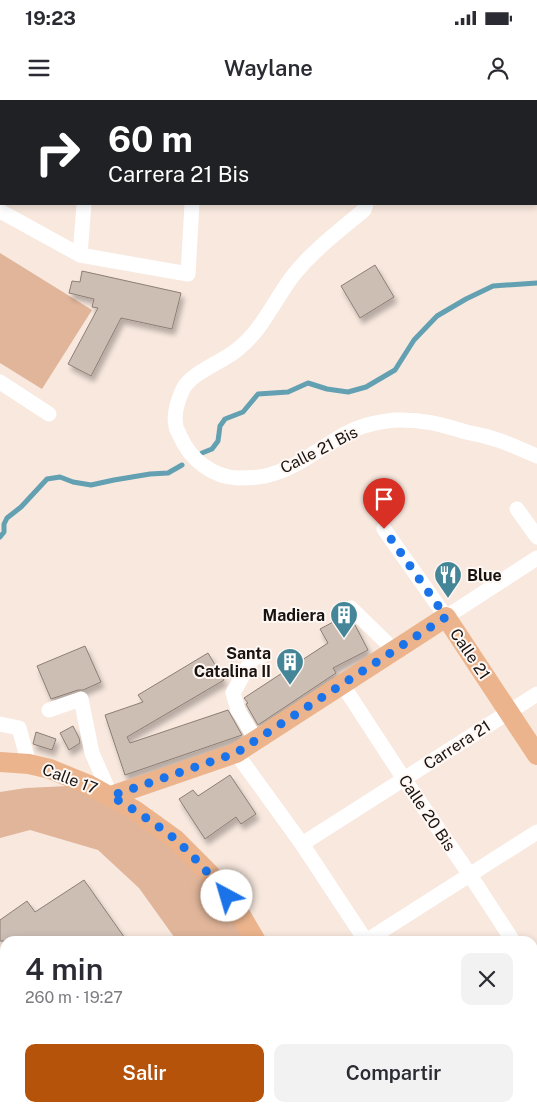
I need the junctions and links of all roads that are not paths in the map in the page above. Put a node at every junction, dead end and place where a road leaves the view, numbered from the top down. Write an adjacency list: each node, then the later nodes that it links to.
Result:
1 (84, 205): 5 (street)
2 (192, 205): 5 (street)
3 (365, 207): 8 (street, Calle 21 Bis)
4 (0, 212): 5 (street)
5 (80, 254)
6 (0, 382): 7 (street)
7 (49, 414)
8 (537, 456)
9 (517, 509): 11 (street)
10 (384, 529): 14 (street, Calle 21)
11 (537, 537)
12 (537, 558): 14 (street)
13 (340, 613): 15 (street)
14 (446, 617): 15 (main road); 20 (main road, Calle 21)
15 (394, 650): 17 (main road)
16 (264, 655): 22 (street)
17 (342, 684): 22 (main road); 27 (street, Calle 20 Bis)
18 (537, 694): 20 (street, Carrera 21)
19 (49, 710): 28 (street)
20 (508, 711): 24 (main road, Calle 21); 27 (street, Carrera 21)
21 (0, 724): 26 (street)
22 (256, 740): 23 (main road)
23 (236, 753): 28 (main road); 30 (street)
24 (537, 755)
25 (0, 762): 26 (main road, Calle 17)
26 (29, 764): 28 (main road, Calle 17)
27 (404, 779): 30 (street, Carrera 21); 31 (street, Calle 20 Bis)
28 (111, 796): 32 (main road, Calle 17)
29 (537, 832): 31 (street)
30 (302, 844): 33 (street)
31 (470, 875): 34 (street); 35 (street, Calle 20 Bis)
32 (253, 936)
33 (363, 936)
34 (374, 936)
35 (510, 936)

